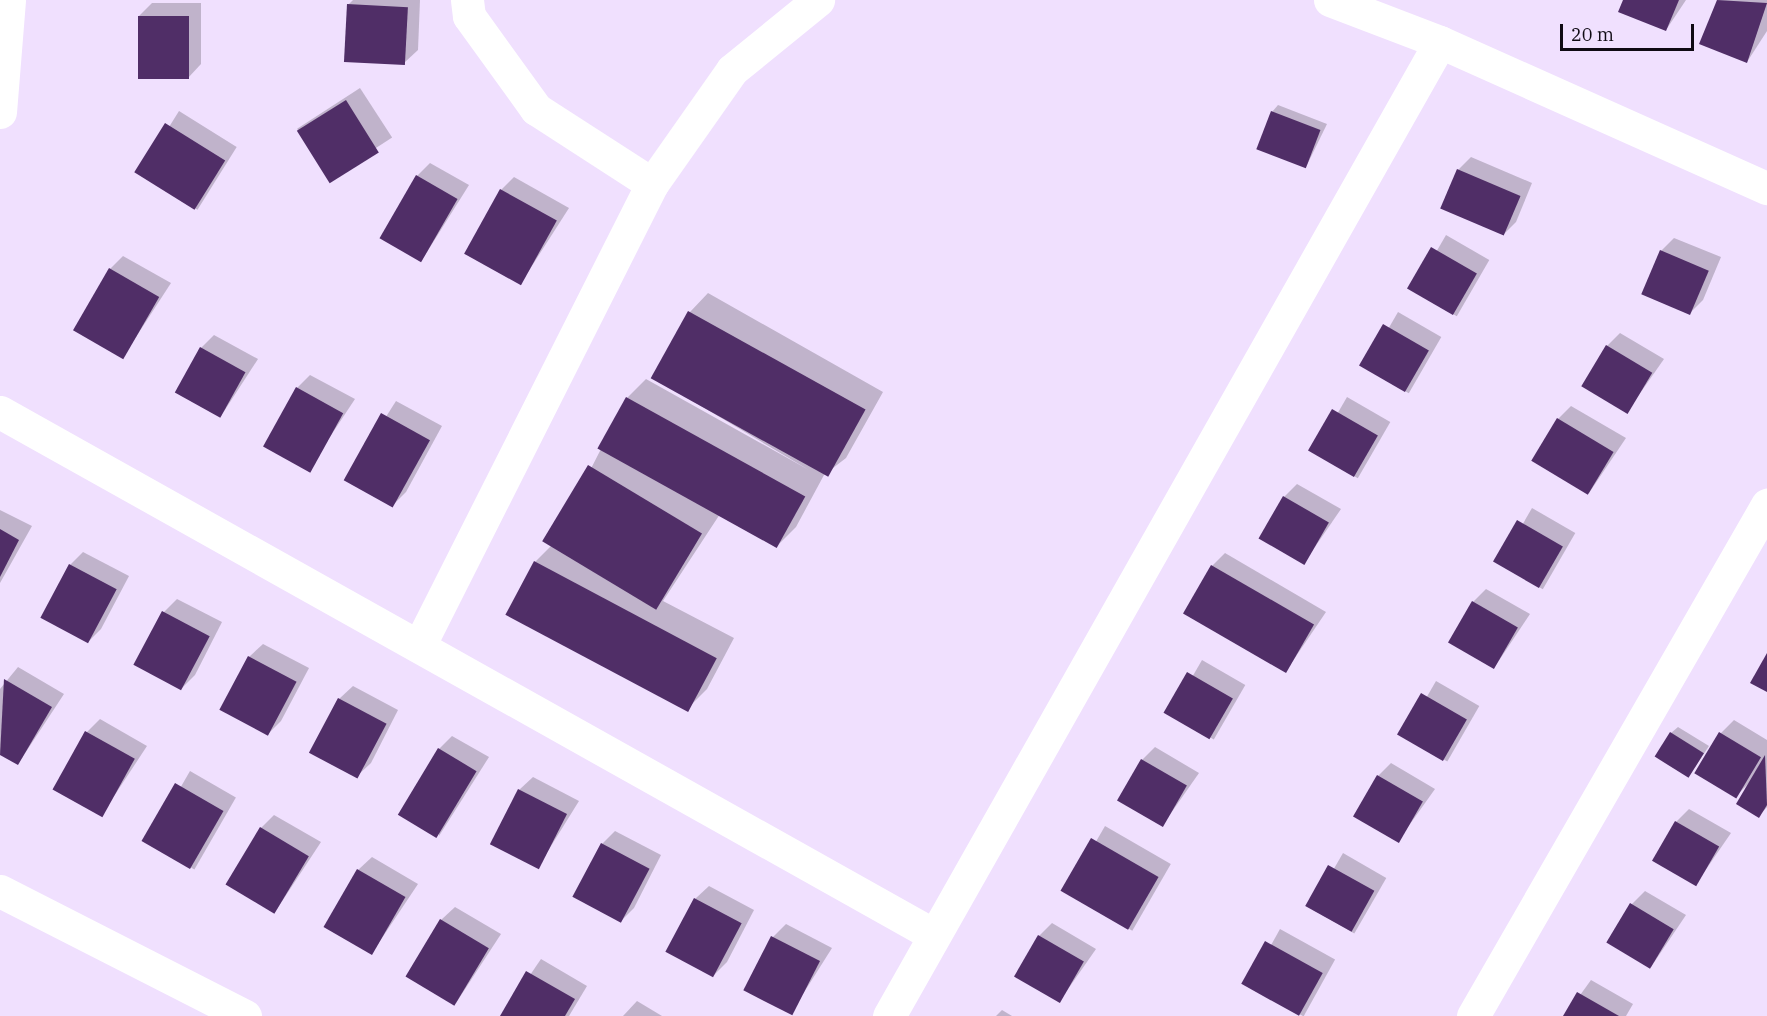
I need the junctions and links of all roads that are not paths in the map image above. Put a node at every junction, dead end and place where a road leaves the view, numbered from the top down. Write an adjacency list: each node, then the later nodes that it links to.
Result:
1 (9, 0): 6 (street)
2 (467, 0): 7 (street)
3 (818, 0): 7 (street)
4 (1330, 0): 5 (street)
5 (1440, 42): 8 (street); 13 (street)
6 (0, 112)
7 (652, 184): 11 (street)
8 (1767, 188)
9 (0, 412): 11 (street)
10 (1767, 505): 16 (street)
11 (419, 646): 13 (street)
12 (0, 891): 14 (street)
13 (934, 935): 15 (street)
14 (245, 1016)
15 (889, 1016)
16 (1473, 1016)

